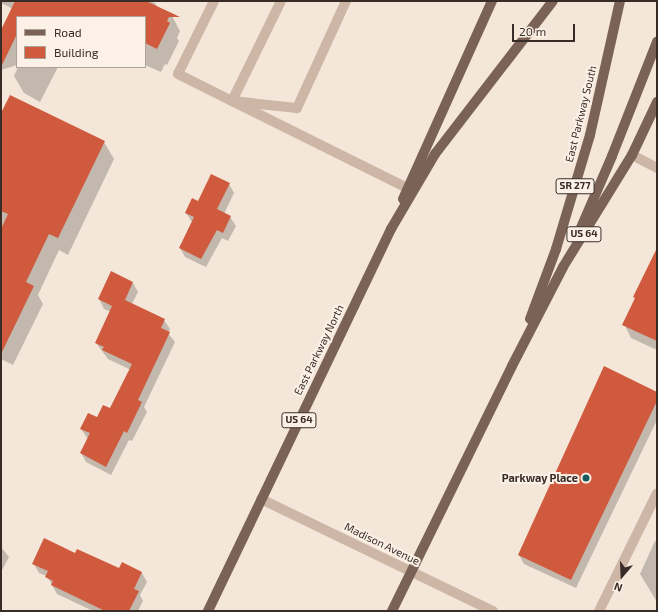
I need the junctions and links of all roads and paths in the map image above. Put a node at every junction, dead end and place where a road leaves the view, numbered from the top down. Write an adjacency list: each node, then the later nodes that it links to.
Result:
1 (214, 1): 8 (street)
2 (281, 1): 8 (street)
3 (346, 1): 8 (street)
4 (492, 1): 12 (main road, US 64)
5 (553, 1): 13 (main road)
6 (620, 1): 15 (main road, East Parkway South / SR 277)
7 (657, 42): 14 (main road)
8 (232, 101): 12 (street)
9 (657, 102): 10 (main road, US 64)
10 (632, 155): 11 (street); 14 (main road, US 64)
11 (657, 168)
12 (407, 188): 13 (main road, US 64)
13 (391, 229): 17 (main road, East Parkway North / US 64)
14 (563, 267): 15 (main road, US 64)
15 (512, 366): 18 (main road, US 64)
16 (657, 493): 22 (street)
17 (261, 499): 18 (street, Madison Avenue); 19 (main road, East Parkway North / US 64)
18 (411, 571): 20 (main road, US 64); 21 (street, Madison Avenue)
19 (208, 611)
20 (392, 611)
21 (493, 611)
22 (599, 611)

